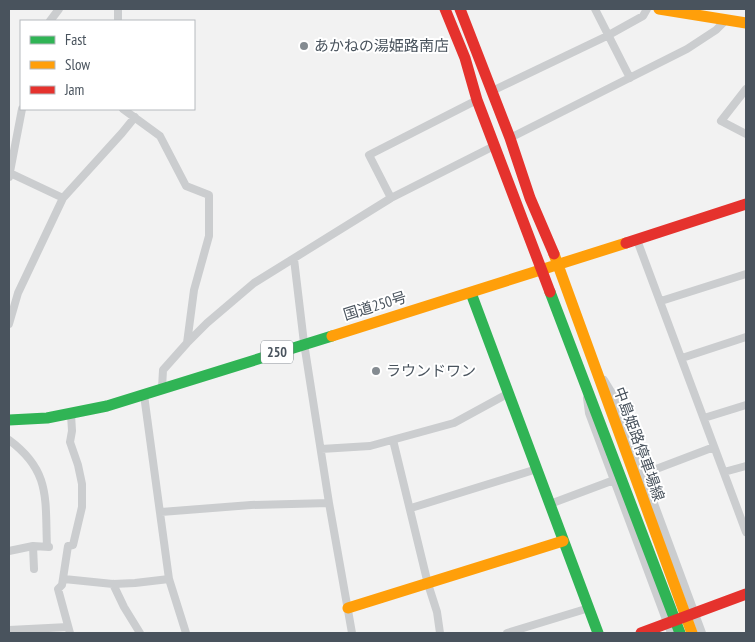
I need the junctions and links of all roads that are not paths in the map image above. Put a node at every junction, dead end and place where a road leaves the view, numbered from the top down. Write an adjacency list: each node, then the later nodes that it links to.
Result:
1 (59, 9): 7 (street)
2 (445, 9): 14 (main road, 中島姫路停車場線)
3 (460, 9): 13 (main road, 中島姫路停車場線)
4 (595, 9): 10 (street)
5 (647, 9): 10 (street)
6 (659, 9): 8 (main road)
7 (51, 20)
8 (726, 20): 9 (main road); 11 (street)
9 (746, 23)
10 (608, 36): 11 (street); 13 (street)
11 (630, 78): 19 (street)
12 (746, 89): 18 (street)
13 (492, 90): 19 (main road, 中島姫路停車場線)
14 (477, 100): 20 (main road, 中島姫路停車場線); 23 (street)
15 (22, 110): 21 (street)
16 (124, 110): 17 (street)
17 (135, 117): 22 (street); 34 (street)
18 (746, 134)
19 (510, 138): 27 (main road, 中島姫路停車場線)
20 (494, 146): 23 (street); 28 (main road, 中島姫路停車場線)
21 (9, 175): 22 (street)
22 (62, 198): 32 (street)
23 (392, 198): 26 (street)
24 (746, 204): 25 (main road, 国道250号 / 250)
25 (637, 240): 27 (main road, 国道250号 / 250); 31 (street)
26 (294, 259): 34 (street); 35 (street)
27 (558, 264): 28 (main road, 国道250号 / 250); 37 (main road, 中島姫路停車場線)
28 (542, 269): 30 (main road, 国道250号 / 250); 38 (main road, 中島姫路停車場線)
29 (746, 274): 31 (street)
30 (472, 293): 35 (main road, 国道250号 / 250); 40 (main road)
31 (660, 301): 36 (street)
32 (9, 324)
33 (746, 337): 36 (street)
34 (187, 343): 39 (street)
35 (304, 343): 39 (main road, 国道250号 / 250); 49 (street)
36 (682, 358): 44 (street)
37 (596, 368): 53 (street); 60 (main road, 中島姫路停車場線)
38 (584, 379): 54 (street); 60 (main road, 中島姫路停車場線)
39 (162, 388): 41 (main road, 国道250号 / 250)
40 (508, 394): 47 (street); 51 (main road)
41 (144, 395): 43 (main road, 国道250号 / 250); 58 (street)
42 (746, 405): 44 (street)
43 (71, 414): 45 (main road, 国道250号 / 250); 65 (street)
44 (704, 418): 48 (street)
45 (9, 420)
46 (9, 440): 62 (street)
47 (393, 440): 49 (street); 57 (street)
48 (714, 447): 52 (street); 53 (street)
49 (321, 449): 55 (street)
50 (746, 466): 52 (street)
51 (537, 469): 56 (main road); 57 (street)
52 (724, 472): 59 (street)
53 (643, 474): 72 (street)
54 (614, 480): 56 (street); 73 (street)
55 (329, 503): 58 (street); 70 (street)
56 (550, 504): 61 (main road)
57 (411, 508): 68 (street)
58 (161, 512): 66 (street)
59 (746, 532)
60 (652, 540): 83 (main road, 中島姫路停車場線); 84 (main road, 中島姫路停車場線)
61 (563, 541): 68 (main road); 71 (main road)
62 (33, 546): 63 (street); 64 (street)
63 (9, 551)
64 (34, 569)
65 (64, 579): 67 (street); 75 (street)
66 (169, 579): 67 (street); 77 (street)
67 (113, 584): 76 (street)
68 (428, 584): 70 (main road); 79 (street)
69 (746, 594): 72 (main road)
70 (348, 608): 78 (street)
71 (589, 608): 80 (street); 81 (main road)
72 (694, 614): 73 (main road); 85 (street)
73 (669, 629): 82 (main road)
74 (9, 630): 75 (street)
75 (69, 630)
76 (140, 633)
77 (186, 633)
78 (352, 633)
79 (440, 633)
80 (507, 633)
81 (598, 633)
82 (641, 633)
83 (680, 633)
84 (692, 633)
85 (702, 633)

